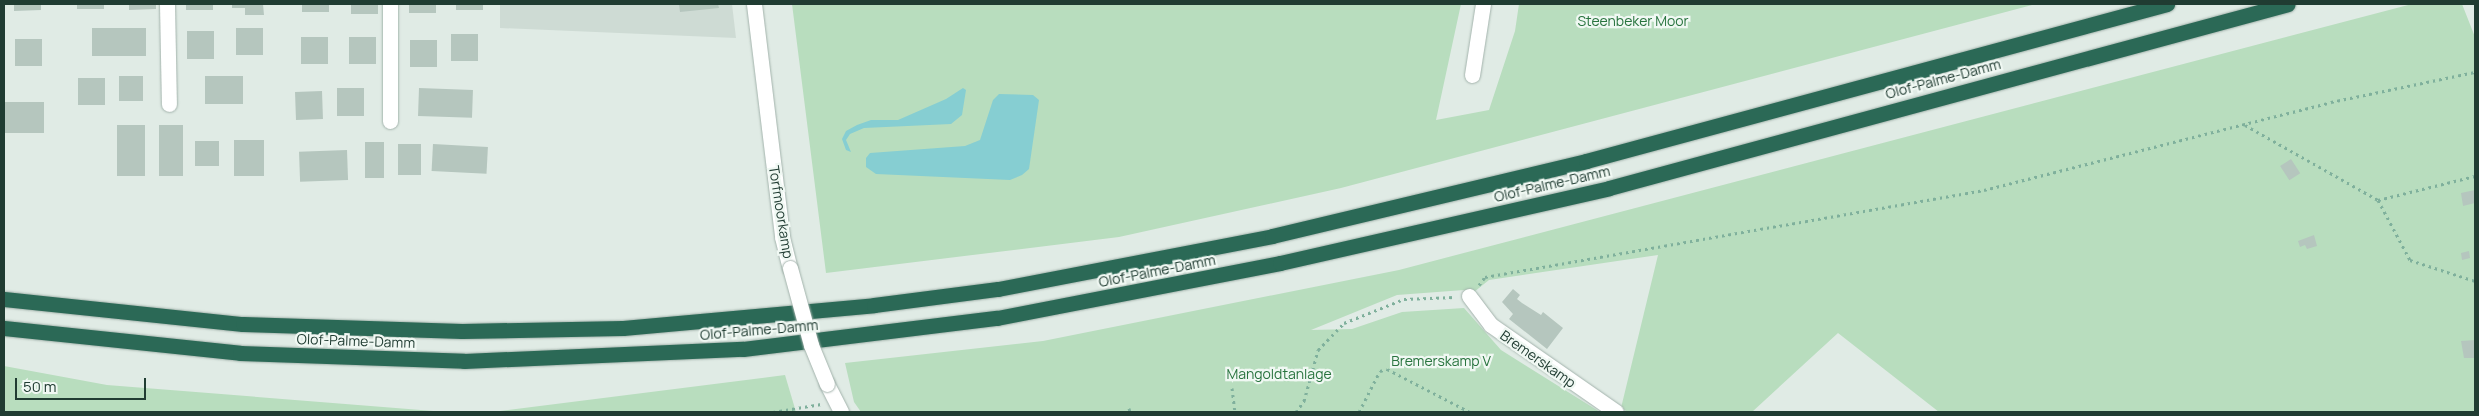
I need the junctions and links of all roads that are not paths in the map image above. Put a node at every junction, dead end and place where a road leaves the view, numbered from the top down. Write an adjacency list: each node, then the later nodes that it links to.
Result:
1 (167, 4): 8 (street)
2 (390, 4): 9 (street)
3 (754, 4): 13 (street, Torfmoorkamp, bridge)
4 (1483, 4): 7 (street)
5 (2167, 4): 11 (highway, Olof-Palme-Damm)
6 (2288, 4): 12 (highway, Olof-Palme-Damm)
7 (1472, 75)
8 (169, 104)
9 (390, 121)
10 (1469, 296): 14 (street, Bremerskamp)
11 (4, 299)
12 (4, 328)
13 (841, 412)
14 (1616, 412)

